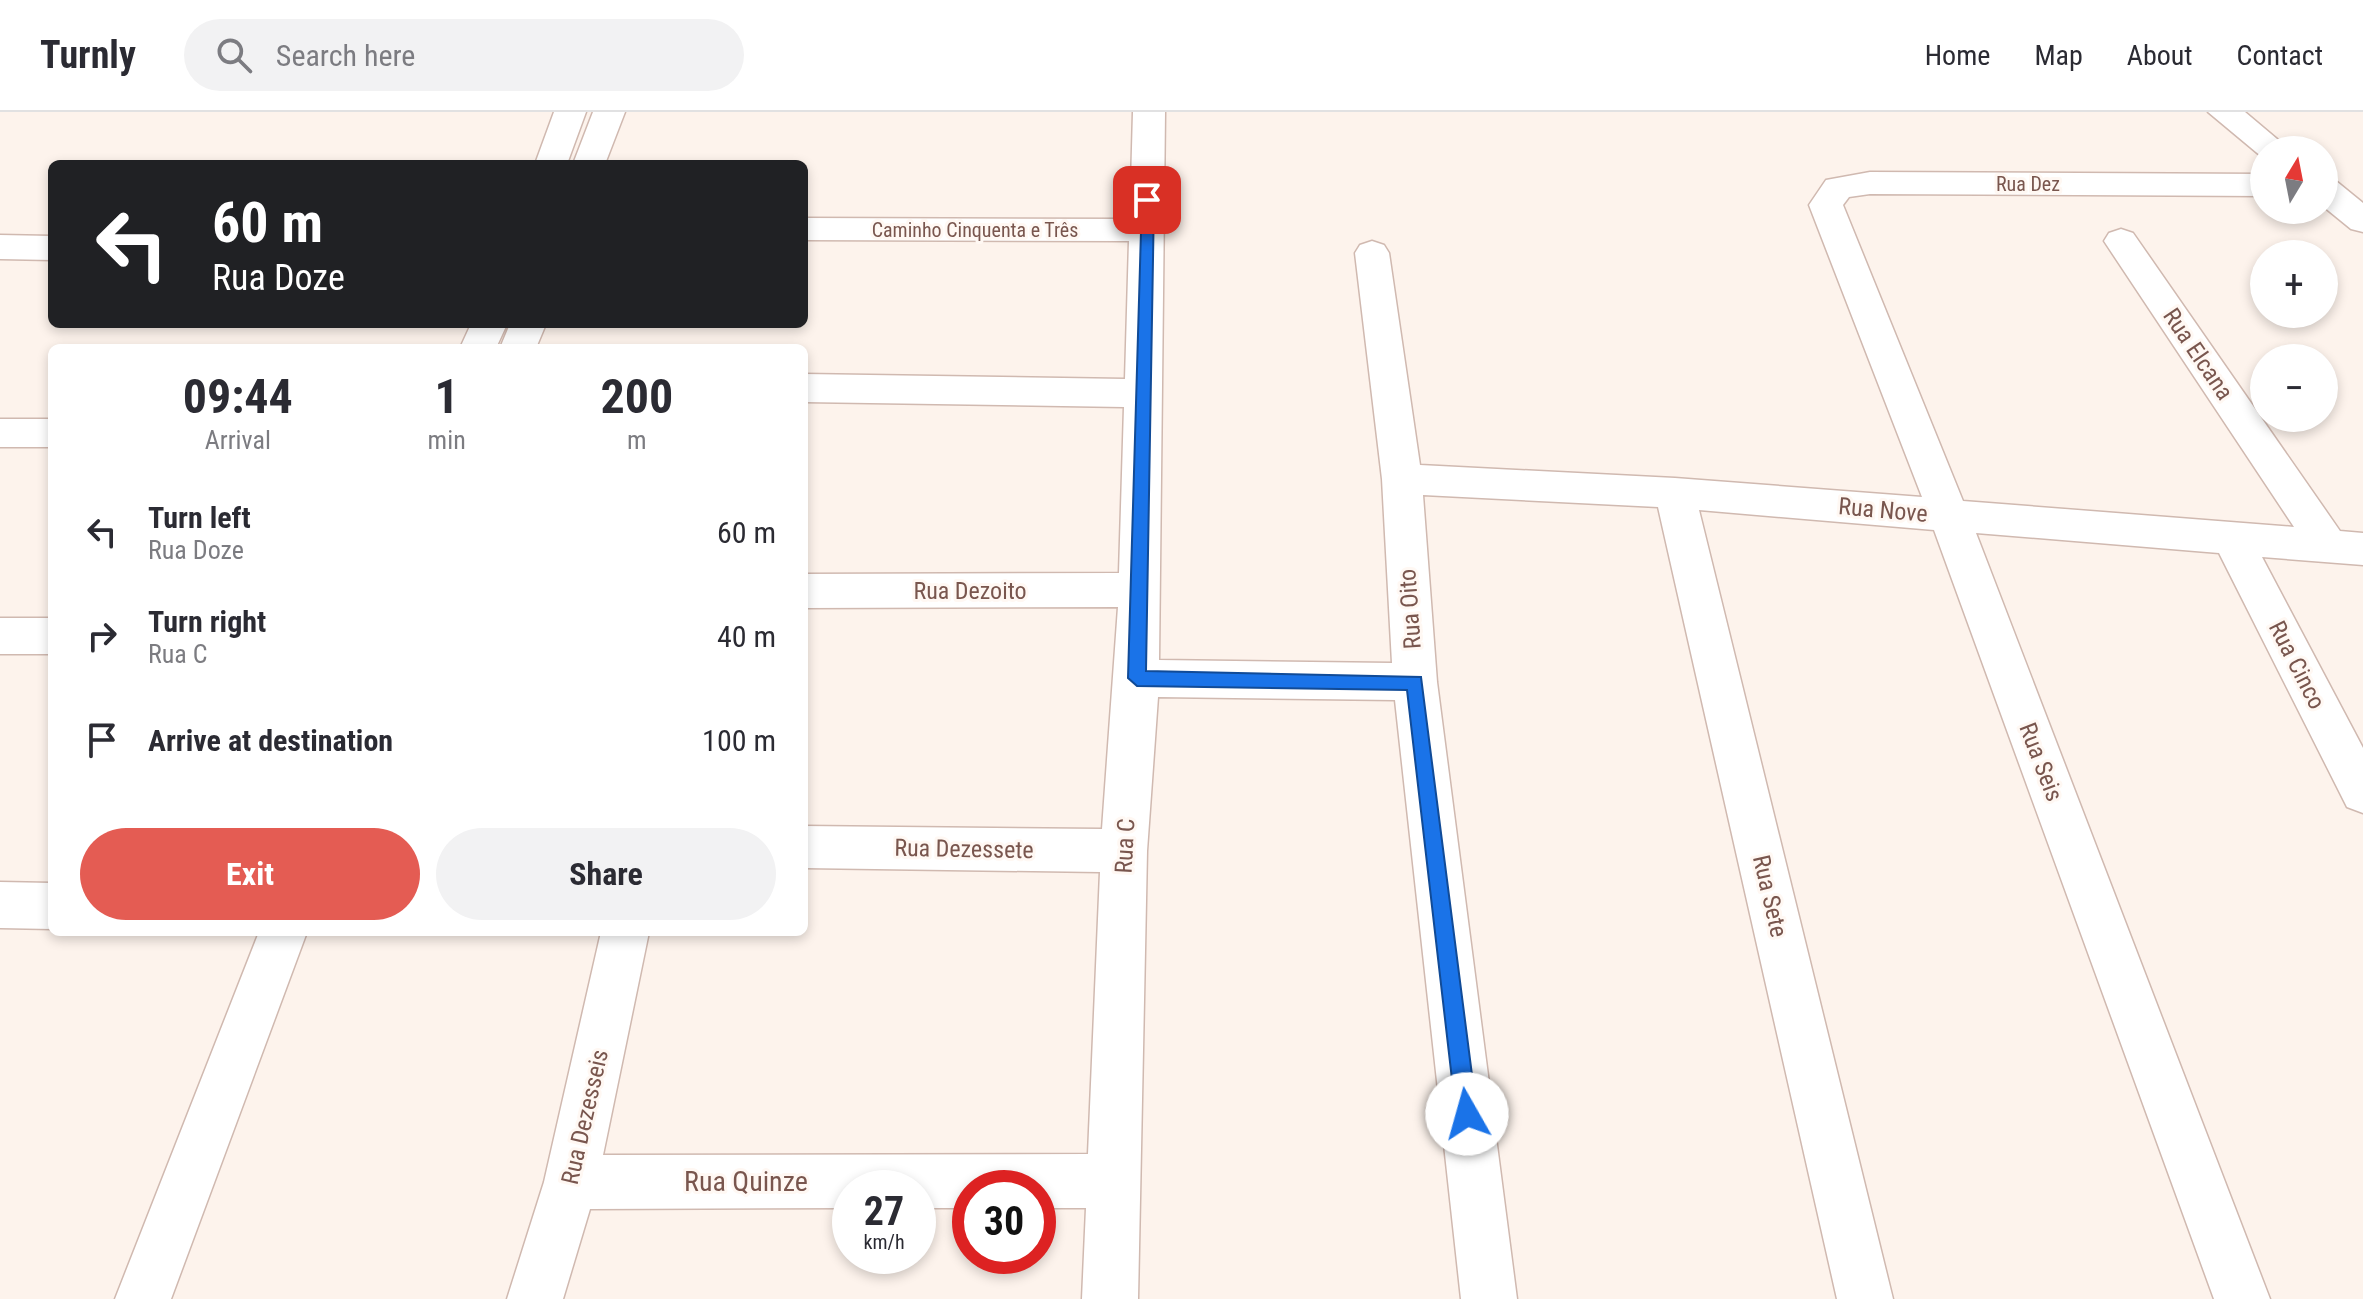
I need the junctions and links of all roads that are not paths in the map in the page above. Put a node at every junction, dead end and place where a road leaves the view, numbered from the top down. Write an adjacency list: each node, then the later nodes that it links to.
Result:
1 (570, 112): 6 (street)
2 (609, 112): 7 (street)
3 (1149, 112): 13 (street, Rua C)
4 (2224, 112): 5 (street)
5 (2256, 136)
6 (552, 160)
7 (591, 160)
8 (2250, 185): 12 (street, Rua Dez)
9 (2338, 200): 10 (street)
10 (2363, 221)
11 (808, 229): 13 (street, Caminho Cinquenta e Três)
12 (1833, 229): 24 (street, Rua Seis)
13 (1146, 230): 19 (street, Rua C)
14 (2121, 241): 26 (street, Rua Elcana)
15 (0, 247): 16 (street)
16 (48, 248)
17 (1372, 253): 22 (street, Rua Oito)
18 (808, 388): 19 (street)
19 (1141, 393): 27 (street, Rua C)
20 (0, 433): 21 (street)
21 (48, 433)
22 (1402, 479): 23 (street, Rua Nove); 32 (street, Rua Oito)
23 (1675, 493): 24 (street, Rua Nove); 46 (street, Rua Sete)
24 (1949, 515): 25 (street, Rua Nove); 47 (street, Rua Seis)
25 (2232, 538): 26 (street, Rua Nove); 33 (street, Rua Cinco)
26 (2346, 547)
27 (1137, 590): 28 (street, Rua Dezoito); 31 (street, Rua C)
28 (808, 591)
29 (0, 636): 30 (street)
30 (48, 636)
31 (1137, 678): 32 (street); 35 (street, Rua C)
32 (1415, 682): 45 (street, Rua Oito)
33 (2363, 793)
34 (808, 847): 35 (street, Rua Dezessete)
35 (1124, 851): 40 (street, Rua C)
36 (0, 905): 37 (street)
37 (48, 906)
38 (281, 936): 42 (street)
39 (624, 936): 41 (street, Rua Dezesseis)
40 (1113, 1181): 41 (street, Rua Quinze); 44 (street, Rua C)
41 (571, 1182): 43 (street, Rua Dezesseis)
42 (143, 1299)
43 (535, 1299)
44 (1110, 1299)
45 (1489, 1299)
46 (1865, 1299)
47 (2242, 1299)

